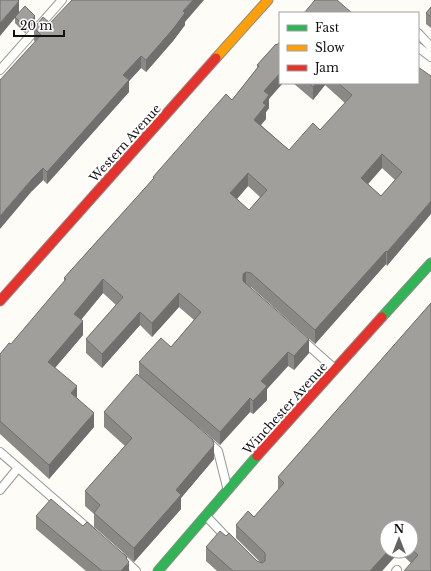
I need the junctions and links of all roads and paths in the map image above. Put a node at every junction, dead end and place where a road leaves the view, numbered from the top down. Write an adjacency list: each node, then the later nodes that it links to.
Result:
1 (62, 0): 7 (lane)
2 (268, 0): 9 (street, Western Avenue)
3 (419, 34): 5 (lane)
4 (419, 47): 6 (lane)
5 (431, 47)
6 (431, 57)
7 (0, 70)
8 (431, 263): 11 (street, Winchester Avenue)
9 (0, 301)
10 (292, 331): 11 (lane)
11 (335, 370): 16 (street, Winchester Avenue)
12 (200, 435): 16 (lane)
13 (0, 452): 14 (lane)
14 (18, 468): 15 (lane); 18 (lane)
15 (0, 490)
16 (228, 490): 17 (street, Winchester Avenue)
17 (205, 515): 19 (lane); 22 (street, Winchester Avenue)
18 (100, 540)
19 (232, 543)
20 (118, 555): 21 (lane)
21 (136, 571)
22 (158, 571)

